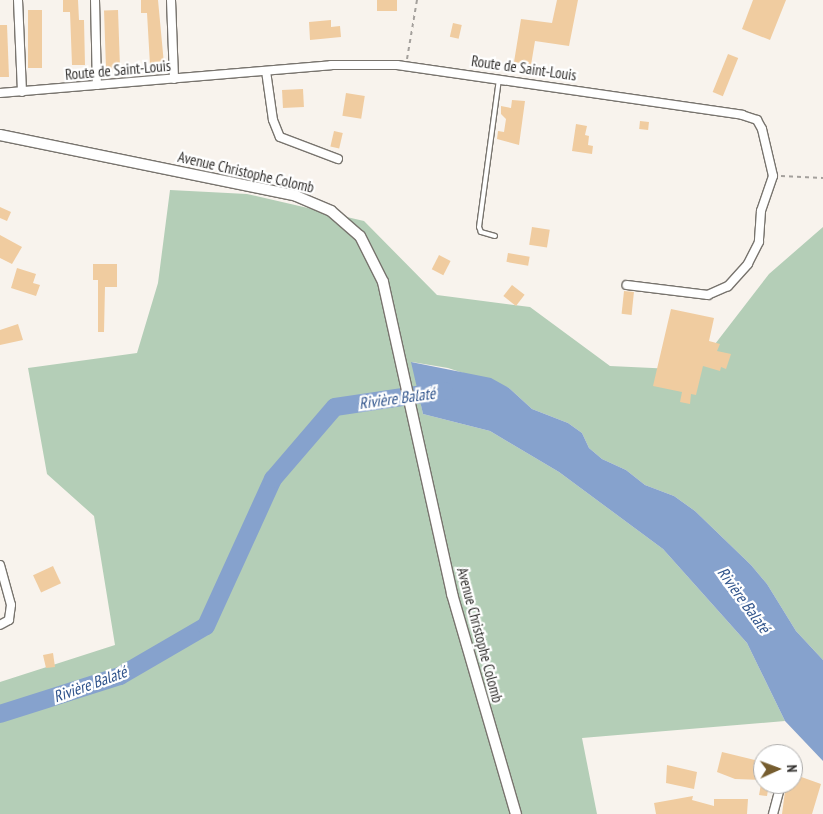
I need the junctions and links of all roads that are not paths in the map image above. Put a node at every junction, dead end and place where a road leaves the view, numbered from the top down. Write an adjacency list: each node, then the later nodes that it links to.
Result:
1 (18, 0): 8 (street)
2 (95, 0): 7 (street)
3 (171, 0): 5 (street)
4 (266, 71): 5 (street, Route de Saint-Louis); 6 (street, Route de Saint-Louis); 11 (street)
5 (174, 79): 7 (street, Route de Saint-Louis)
6 (499, 79): 12 (lane); 13 (street, Route de Saint-Louis)
7 (97, 85): 8 (street, Route de Saint-Louis)
8 (22, 92): 9 (street, Route de Saint-Louis)
9 (0, 94)
10 (0, 135): 17 (street, Avenue Christophe Colomb)
11 (338, 159)
12 (495, 236)
13 (628, 285)
14 (0, 565): 15 (street)
15 (0, 625)
16 (778, 794): 18 (street)
17 (516, 814)
18 (773, 814)

